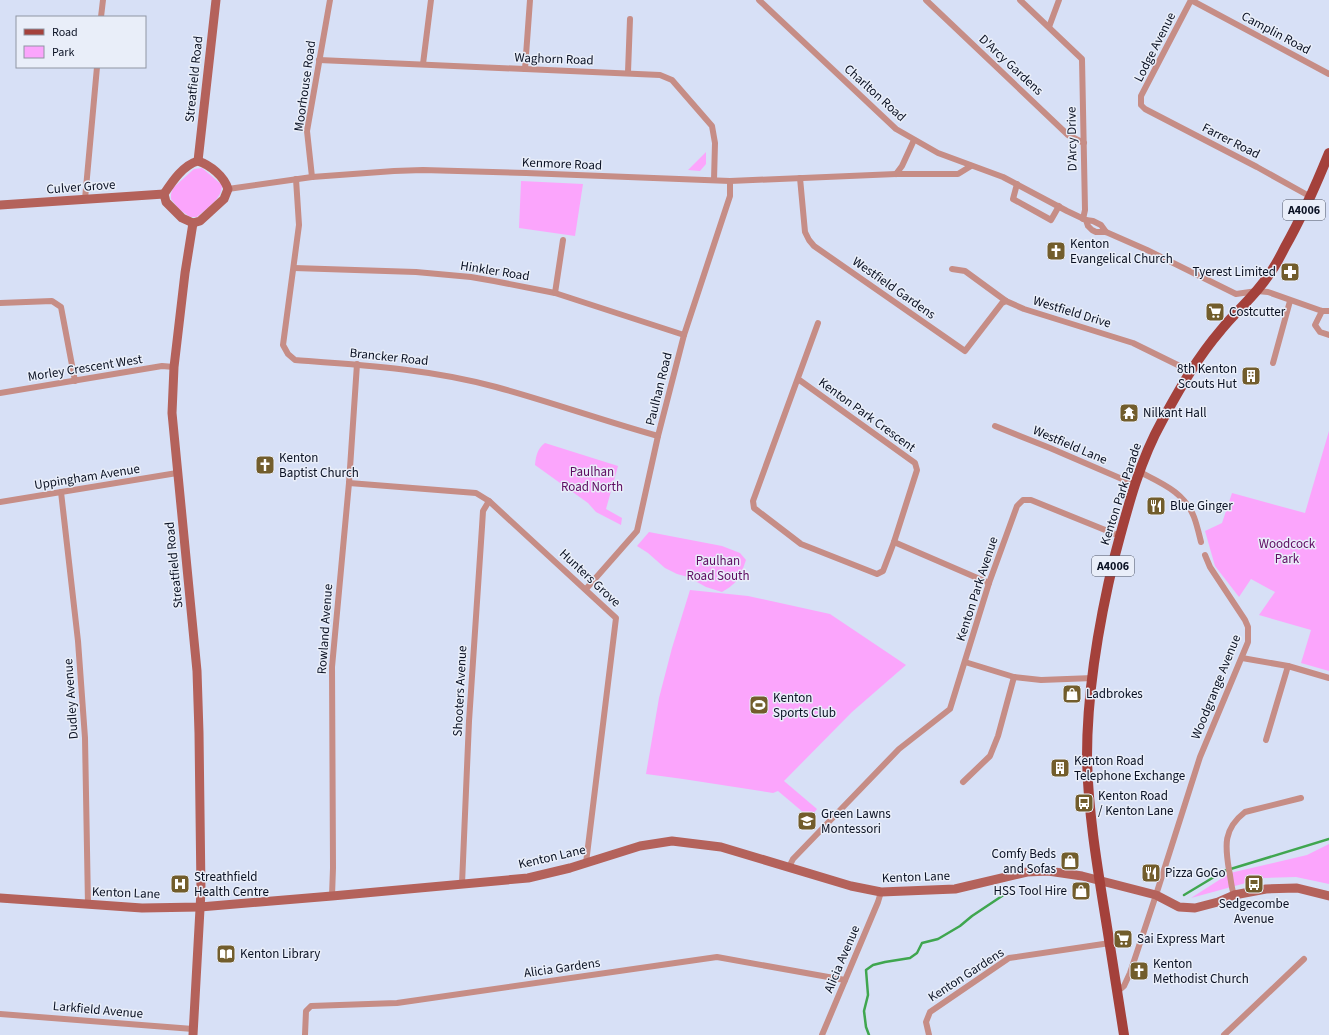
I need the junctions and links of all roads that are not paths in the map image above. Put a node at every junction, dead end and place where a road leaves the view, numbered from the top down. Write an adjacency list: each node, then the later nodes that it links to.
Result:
1 (103, 0): 11 (street)
2 (216, 0): 24 (street, Streatfield Road)
3 (330, 0): 14 (street, Moorhouse Road)
4 (431, 0): 15 (street)
5 (530, 0): 17 (street)
6 (759, 0): 21 (street, Charlton Road)
7 (926, 0): 22 (street, D'Arcy Gardens)
8 (1020, 0): 13 (street)
9 (1059, 0): 13 (street)
10 (1191, 0): 19 (street, Camplin Road); 20 (street, Lodge Avenue)
11 (101, 16)
12 (630, 19): 18 (street)
13 (1049, 27): 22 (street, D'Arcy Drive)
14 (319, 60): 15 (street, Waghorn Road); 27 (street, Moorhouse Road)
15 (423, 64): 17 (street, Waghorn Road)
16 (97, 68): 36 (street)
17 (525, 69): 18 (street, Waghorn Road)
18 (628, 72): 30 (street, Waghorn Road)
19 (1329, 74)
20 (1141, 105): 35 (street, Farrer Road)
21 (914, 140): 25 (street, Charlton Road); 26 (street)
22 (1084, 143): 39 (street, D'Arcy Drive)
23 (1329, 153): 35 (main road, A4006)
24 (198, 161): 33 (street); 34 (street)
25 (971, 166): 26 (street, Kenmore Road); 32 (street, Charlton Road)
26 (896, 174): 28 (street, Kenmore Road)
27 (312, 177): 29 (street, Kenmore Road); 30 (street, Kenmore Road)
28 (800, 178): 31 (street, Kenmore Road); 46 (street, Westfield Gardens)
29 (296, 179): 33 (street, Kenmore Road); 42 (street, Brancker Road)
30 (714, 180): 31 (street, Kenmore Road)
31 (730, 181): 52 (street, Paulhan Road)
32 (1017, 184): 38 (street, Charlton Road); 38 (street)
33 (228, 189): 40 (street)
34 (164, 194): 36 (street, Culver Grove); 40 (street)
35 (1311, 196): 44 (main road, A4006)
36 (85, 199): 37 (street, Culver Grove)
37 (0, 205)
38 (1059, 206): 39 (street, Charlton Road)
39 (1085, 220): 44 (street, Charlton Road)
40 (193, 223): 56 (street, Streatfield Road)
41 (563, 240): 45 (street)
42 (294, 268): 45 (street, Hinkler Road); 55 (street, Brancker Road)
43 (952, 269): 46 (street, Westfield Drive)
44 (1257, 291): 47 (street, Charlton Road); 57 (main road, Kenton Park Parade / A4006)
45 (555, 293): 52 (street, Hinkler Road)
46 (1006, 300): 57 (street, Westfield Drive)
47 (1290, 300): 49 (street, Charlton Road); 54 (street)
48 (0, 303): 59 (street)
49 (1322, 311): 50 (street, Charlton Road); 53 (street)
50 (1329, 311)
51 (818, 323): 58 (street, Kenton Park Crescent)
52 (684, 335): 62 (street, Paulhan Road)
53 (1329, 335)
54 (1273, 362)
55 (357, 364): 62 (street, Brancker Road); 65 (street, Rowland Avenue)
56 (174, 367): 59 (street, Morley Crescent West); 64 (street, Streatfield Road)
57 (1190, 371): 63 (main road, Kenton Park Parade / A4006)
58 (798, 379): 71 (street, Kenton Park Crescent); 71 (street, Kenton Park Crescent)
59 (75, 381): 60 (street, Morley Crescent West)
60 (0, 393)
61 (995, 426): 66 (street, Westfield Lane)
62 (658, 436): 75 (street, Paulhan Road)
63 (1140, 472): 66 (main road, Kenton Park Parade / A4006); 72 (street)
64 (178, 473): 67 (street, Uppingham Avenue); 96 (street, Streatfield Road)
65 (349, 483): 68 (street, Hunters Grove); 92 (street, Rowland Avenue)
66 (1136, 485): 70 (main road, Kenton Park Parade / A4006)
67 (61, 492): 69 (street, Uppingham Avenue); 95 (street, Dudley Avenue)
68 (489, 501): 75 (street, Hunters Grove); 88 (street, Shooters Avenue)
69 (0, 502)
70 (1120, 536): 74 (street, Kenton Park Avenue); 80 (main road, Kenton Park Parade / A4006)
71 (894, 542): 74 (street)
72 (1200, 542)
73 (1205, 554): 76 (street, Woodgrange Avenue)
74 (989, 583): 77 (street, Kenton Park Avenue)
75 (586, 589): 85 (street, Hunters Grove)
76 (1242, 658): 78 (street); 90 (street, Woodgrange Avenue)
77 (965, 662): 79 (street, Kenton Park Avenue); 86 (street)
78 (1288, 666): 81 (street); 82 (street)
79 (1014, 677): 80 (street, Kenton Park Avenue); 83 (street)
80 (1093, 678): 87 (main road, Kenton Park Parade / A4006)
81 (1329, 678)
82 (1266, 740)
83 (963, 782)
84 (1301, 798): 91 (street)
85 (586, 863): 86 (street, Kenton Lane); 88 (street, Kenton Lane)
86 (789, 867): 89 (street, Kenton Lane)
87 (1099, 880): 89 (street, Kenton Lane); 90 (street, Kenton Lane); 97 (main road, A4006)
88 (462, 884): 92 (street, Kenton Lane)
89 (881, 892): 99 (street, Alicia Avenue)
90 (1156, 895): 91 (street, Kenton Lane); 100 (street, Woodgrange Avenue)
91 (1234, 895): 93 (street, Kenton Lane)
92 (332, 896): 96 (street, Kenton Lane)
93 (1329, 896)
94 (0, 898): 95 (street, Kenton Lane)
95 (88, 905): 96 (street, Kenton Lane)
96 (200, 907): 102 (street, Streatfield Road)
97 (1110, 943): 100 (main road, A4006); 105 (street, Kenton Gardens)
98 (1304, 959): 107 (street)
99 (845, 980): 103 (street, Alicia Gardens); 104 (street, Alicia Avenue)
100 (1117, 992): 106 (main road, A4006)
101 (0, 1014): 102 (street, Larkfield Avenue)
102 (193, 1032)
103 (305, 1035)
104 (822, 1035)
105 (929, 1035)
106 (1124, 1035)
107 (1224, 1035)

